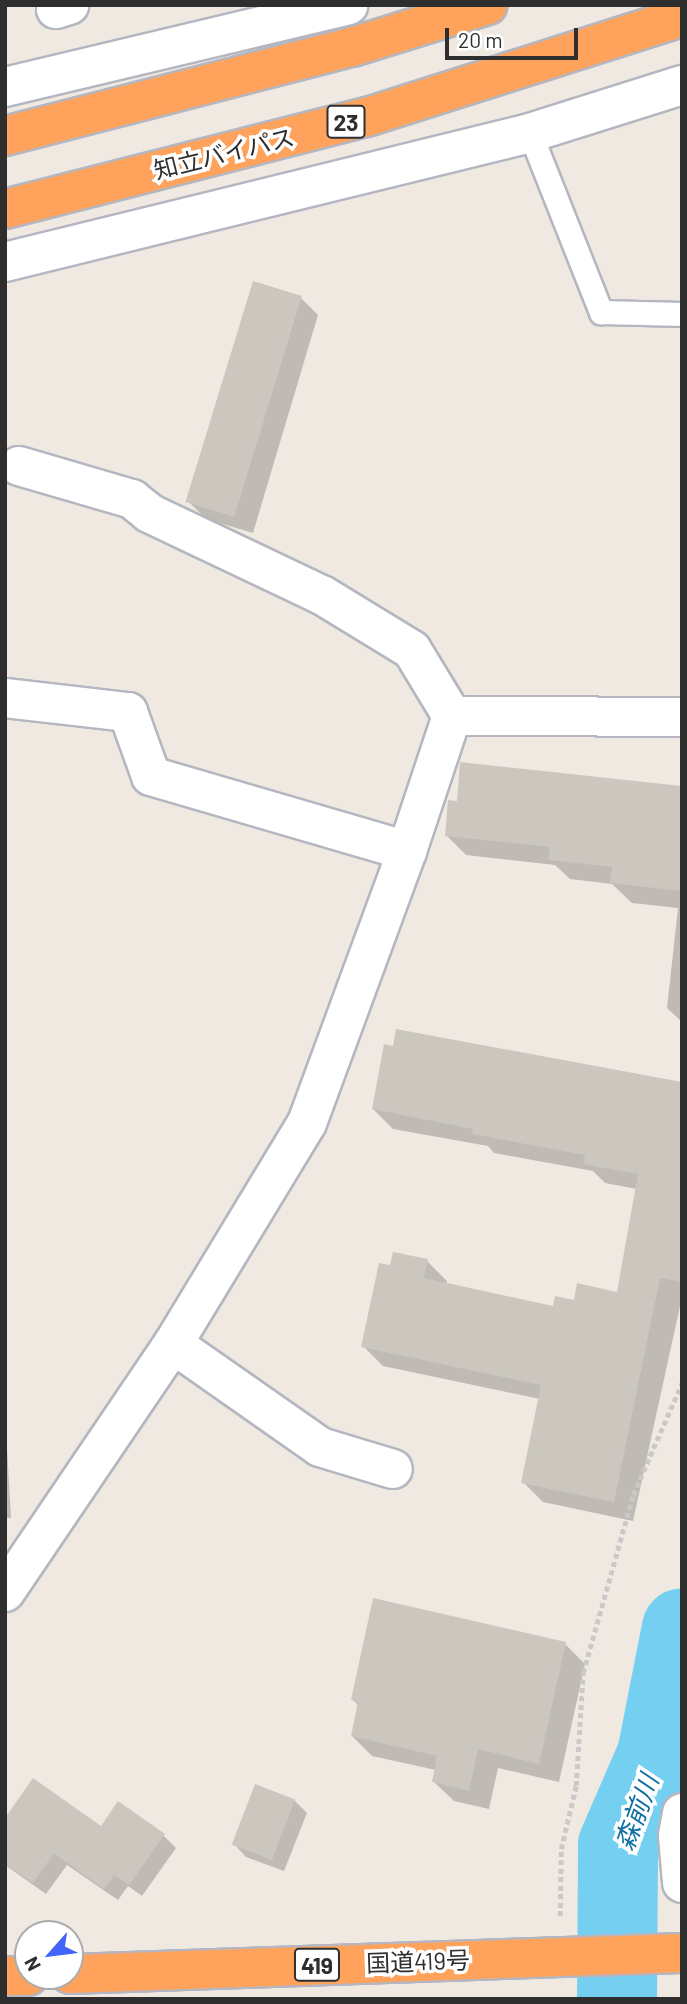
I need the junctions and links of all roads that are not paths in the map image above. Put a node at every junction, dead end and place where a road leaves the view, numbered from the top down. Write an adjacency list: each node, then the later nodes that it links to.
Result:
1 (56, 5): 2 (street)
2 (69, 5)
3 (348, 5): 7 (street)
4 (488, 5): 9 (highway)
5 (682, 17): 10 (highway, 知立バイパス / 23)
6 (682, 85): 8 (street)
7 (5, 87)
8 (530, 133): 11 (street); 12 (lane)
9 (5, 136)
10 (5, 209)
11 (5, 262)
12 (682, 314)
13 (19, 466): 15 (street)
14 (5, 698): 17 (street)
15 (452, 716): 16 (street); 17 (street)
16 (682, 717)
17 (407, 850): 18 (street)
18 (173, 1344): 19 (street); 20 (street)
19 (393, 1469)
20 (5, 1592)
21 (682, 1813): 22 (street)
22 (682, 1883)
23 (682, 1953): 24 (highway, 国道419号 / 419)
24 (84, 1973)

